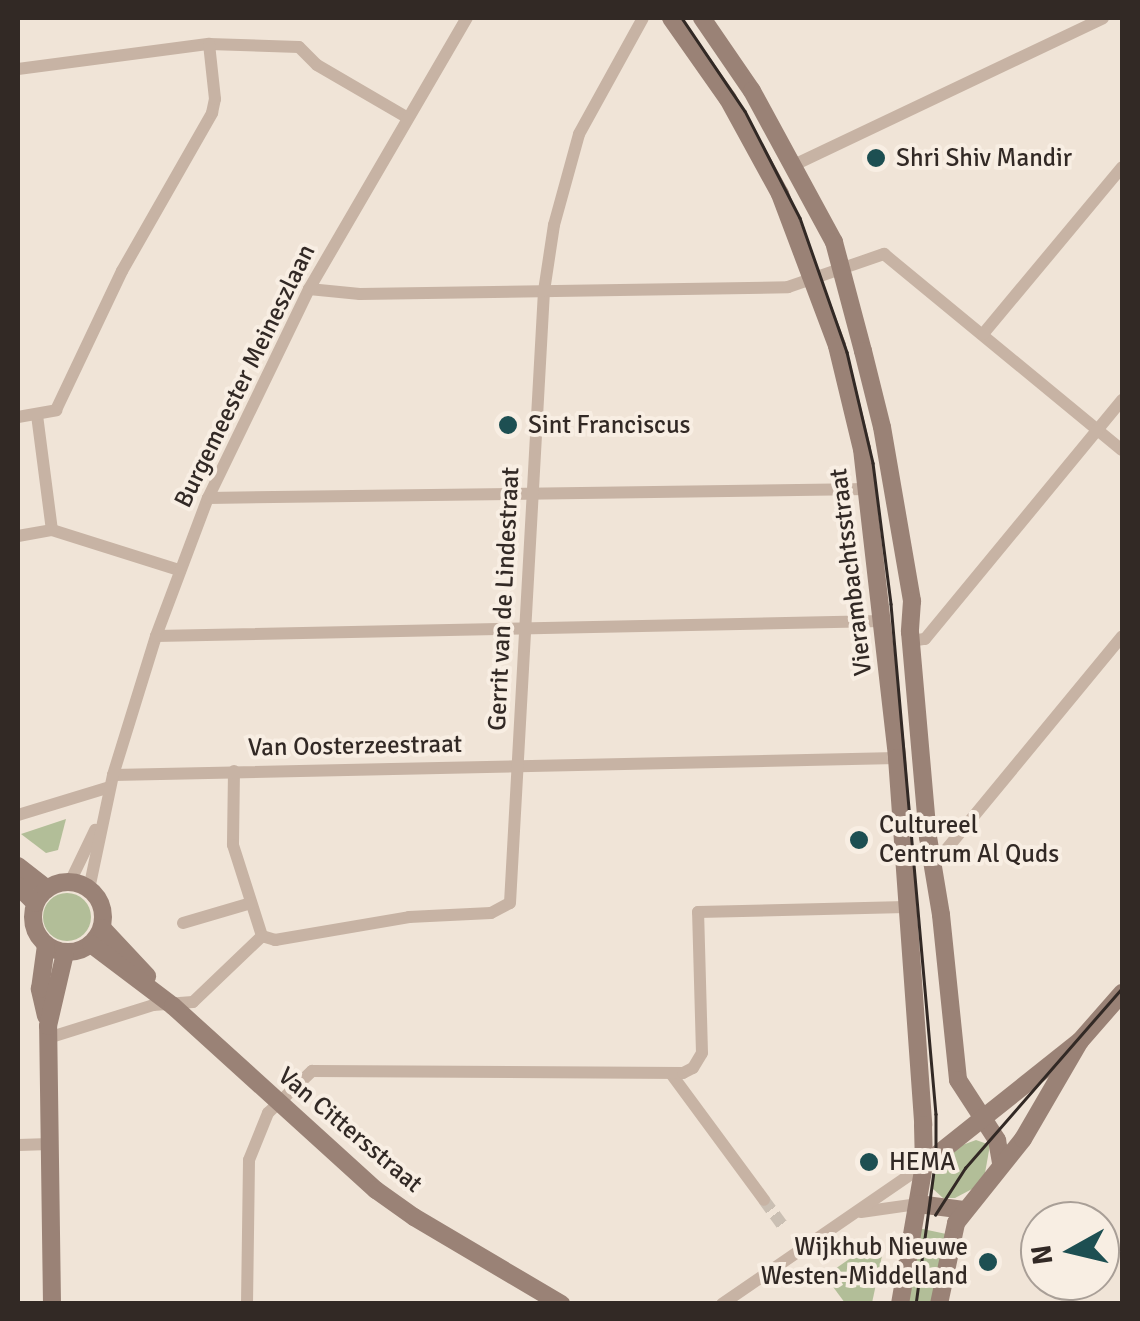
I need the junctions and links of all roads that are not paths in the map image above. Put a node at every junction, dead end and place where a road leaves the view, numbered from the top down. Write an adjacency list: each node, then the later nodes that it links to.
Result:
1 (466, 18): 8 (street, Burgemeester Meineszlaan)
2 (642, 18): 14 (street, Gerrit van de Lindestraat)
3 (672, 18): 12 (street, Vierambachtsstraat)
4 (702, 18): 9 (street, Vierambachtsstraat)
5 (1103, 18): 9 (street)
6 (209, 44): 7 (street); 8 (street); 17 (street)
7 (18, 68)
8 (408, 118): 13 (street, Burgemeester Meineszlaan)
9 (794, 165): 11 (street, Vierambachtsstraat)
10 (1122, 167): 15 (street)
11 (841, 268): 12 (street); 15 (street); 31 (street, Vierambachtsstraat)
12 (810, 281): 14 (street); 21 (street, Vierambachtsstraat)
13 (309, 288): 14 (street); 23 (street, Burgemeester Meineszlaan)
14 (544, 290): 22 (street, Gerrit van de Lindestraat)
15 (983, 334): 19 (street)
16 (1122, 400): 19 (street)
17 (37, 415): 18 (street); 24 (street)
18 (18, 416)
19 (1098, 430): 20 (street); 31 (street)
20 (1122, 450)
21 (869, 489): 22 (street); 27 (street, Vierambachtsstraat)
22 (533, 494): 23 (street); 28 (street, Gerrit van de Lindestraat)
23 (208, 498): 26 (street, Burgemeester Meineszlaan)
24 (52, 530): 25 (street); 26 (street)
25 (18, 536)
26 (178, 570): 29 (street, Burgemeester Meineszlaan)
27 (882, 621): 28 (street); 32 (street, Vierambachtsstraat)
28 (526, 630): 29 (street); 33 (street, Gerrit van de Lindestraat)
29 (156, 636): 35 (street, Burgemeester Meineszlaan)
30 (1122, 636): 38 (street)
31 (918, 640): 38 (street, Vierambachtsstraat)
32 (897, 758): 33 (street, Van Oosterzeestraat); 45 (street, Vierambachtsstraat)
33 (518, 765): 34 (street, Van Oosterzeestraat); 48 (street, Gerrit van de Lindestraat)
34 (234, 770): 35 (street, Van Oosterzeestraat); 44 (street)
35 (112, 781): 36 (street, Van Oosterzeestraat); 37 (street, Burgemeester Meineszlaan)
36 (18, 816)
37 (99, 824): 40 (street); 42 (street)
38 (930, 852): 57 (street, Vierambachtsstraat)
39 (18, 866): 43 (street)
40 (70, 882): 42 (street); 43 (street)
41 (18, 886): 43 (street)
42 (89, 888): 47 (street)
43 (41, 896): 49 (street)
44 (251, 903): 46 (street); 48 (street)
45 (906, 907): 55 (street); 61 (street, Vierambachtsstraat)
46 (183, 924)
47 (96, 936): 50 (street); 52 (street, Van Cittersstraat)
48 (262, 936): 52 (street)
49 (46, 945): 50 (street); 53 (street)
50 (66, 953): 53 (street)
51 (1122, 993): 54 (street)
52 (174, 1006): 53 (street); 56 (street, Van Cittersstraat)
53 (48, 1032): 58 (street)
54 (1080, 1041): 57 (street); 60 (street)
55 (672, 1074): 56 (street); 62 (street)
56 (276, 1103): 66 (street, Van Cittersstraat); 68 (street)
57 (984, 1120): 60 (street, Vierambachtsstraat); 61 (street)
58 (50, 1144): 59 (street); 67 (street)
59 (18, 1145)
60 (1001, 1163): 64 (street)
61 (924, 1164): 63 (street, Vierambachtsstraat); 65 (street)
62 (764, 1200)
63 (918, 1204): 64 (street); 65 (street); 70 (street, Vierambachtsstraat)
64 (964, 1210): 71 (street)
65 (854, 1213): 69 (street)
66 (560, 1302)
67 (52, 1304)
68 (247, 1304)
69 (722, 1304)
70 (900, 1304)
71 (939, 1304)

